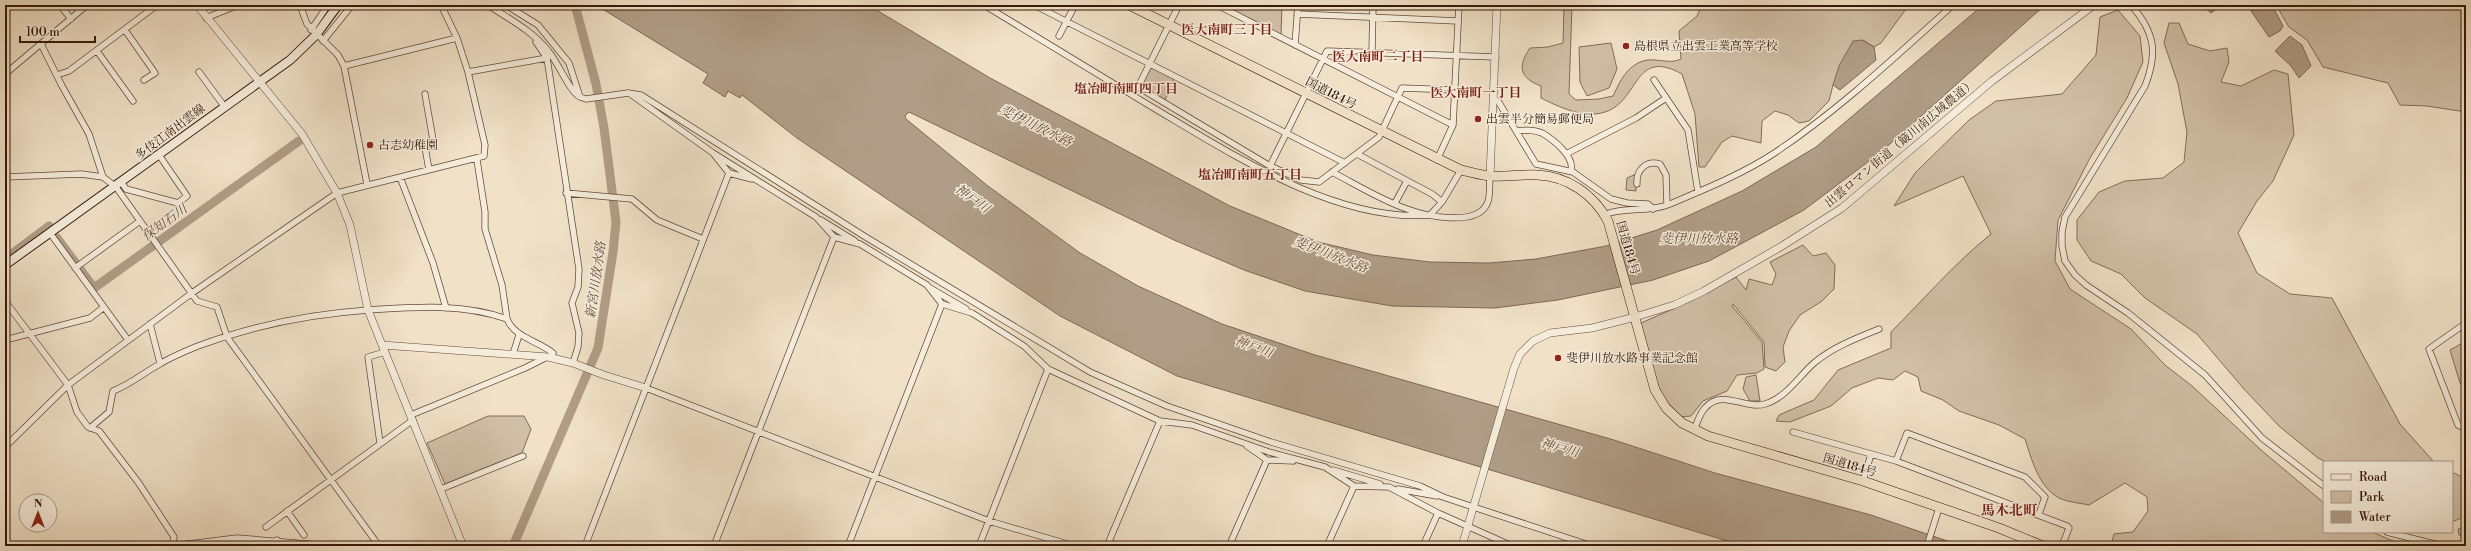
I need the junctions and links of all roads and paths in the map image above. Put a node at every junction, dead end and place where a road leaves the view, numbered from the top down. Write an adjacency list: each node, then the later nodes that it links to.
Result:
1 (11, 5): 28 (street)
2 (60, 5): 32 (street)
3 (86, 5): 32 (street)
4 (157, 5): 37 (street)
5 (197, 5): 30 (street)
6 (238, 5): 30 (street)
7 (300, 5): 38 (street)
8 (328, 5): 38 (street)
9 (338, 5): 38 (main road, 多伎江南出雲線)
10 (352, 5): 42 (street)
11 (441, 5): 35 (street)
12 (446, 5): 35 (street)
13 (488, 5): 39 (street)
14 (506, 5): 64 (street)
15 (984, 5): 103 (street)
16 (1034, 5): 33 (street)
17 (1075, 5): 33 (street)
18 (1129, 5): 36 (highway, 国道184号)
19 (1179, 5): 36 (street)
20 (1216, 5): 44 (street)
21 (1298, 5): 29 (street)
22 (1373, 5): 31 (street)
23 (1459, 5): 34 (street)
24 (1497, 5): 48 (street)
25 (1953, 5): 96 (street)
26 (2094, 5): 121 (street, 出雲ロマン街道（簸川南広域農道）)
27 (2131, 5): 158 (street)
28 (5, 10)
29 (1297, 14): 31 (street); 44 (street)
30 (206, 18): 59 (street)
31 (1373, 18): 34 (street); 46 (street)
32 (71, 19): 43 (street)
33 (1066, 21): 40 (street); 51 (street)
34 (1458, 21): 47 (street)
35 (449, 22): 41 (street)
36 (1169, 25): 51 (street); 63 (highway, 国道184号)
37 (125, 30): 45 (street); 57 (street)
38 (314, 32): 42 (street); 59 (main road, 多伎江南出雲線)
39 (532, 33): 49 (street); 64 (street)
40 (1059, 36)
41 (457, 38): 52 (street); 55 (street)
42 (323, 41): 52 (street)
43 (41, 44): 53 (street); 56 (street)
44 (1295, 45): 50 (street)
45 (97, 50): 56 (street); 68 (street)
46 (1372, 52): 47 (street); 50 (street)
47 (1457, 55): 48 (street); 60 (street)
48 (1496, 57): 67 (street)
49 (547, 58): 55 (street); 98 (street)
50 (1323, 60): 63 (street); 65 (street)
51 (1150, 63): 73 (street); 81 (street)
52 (344, 66): 93 (street)
53 (6, 71)
54 (200, 72): 69 (street)
55 (468, 72): 78 (street)
56 (57, 75): 90 (street)
57 (144, 80)
58 (1654, 80): 66 (street)
59 (258, 82): 69 (main road, 多伎江南出雲線); 97 (street)
60 (1455, 90): 65 (street); 70 (street)
61 (628, 93): 64 (street); 74 (street); 162 (street)
62 (425, 94): 82 (street)
63 (1306, 94): 72 (highway, 国道184号); 73 (street)
64 (580, 97)
65 (1398, 97): 70 (street); 72 (street)
66 (1666, 98): 76 (street); 96 (street)
67 (1494, 99): 71 (street); 87 (street)
68 (133, 101)
69 (224, 106): 77 (main road, 多伎江南出雲線)
70 (1453, 125): 79 (street)
71 (1516, 131): 76 (street); 84 (street)
72 (1381, 132): 75 (street); 79 (highway, 国道184号)
73 (1286, 133): 80 (street); 81 (street)
74 (713, 153): 86 (street); 92 (street)
75 (1357, 154): 80 (street); 91 (street)
76 (1566, 154): 84 (street)
77 (159, 155): 95 (main road, 多伎江南出雲線); 95 (street)
78 (477, 160): 82 (street); 122 (street)
79 (1437, 160): 83 (highway, 国道184号)
80 (1345, 163): 85 (street)
81 (1270, 166): 85 (street)
82 (429, 170): 89 (street)
83 (1461, 170): 87 (highway, 国道184号); 99 (street)
84 (1571, 171): 102 (street)
85 (1332, 172): 100 (street)
86 (729, 173): 92 (street); 109 (street)
87 (1490, 176): 103 (street); 105 (highway, 国道184号)
88 (5, 177): 90 (street)
89 (400, 177): 93 (street); 118 (street)
90 (103, 178): 95 (street)
91 (1407, 180): 99 (street); 100 (street)
92 (758, 181): 104 (street)
93 (367, 184): 97 (street)
94 (1637, 184): 101 (street)
95 (119, 185): 106 (street); 107 (main road, 多伎江南出雲線)
96 (1698, 192): 101 (street)
97 (337, 193): 114 (street); 119 (street)
98 (566, 193): 109 (street); 135 (street)
99 (1442, 202): 103 (street)
100 (1394, 203): 103 (street)
101 (1667, 205): 102 (street)
102 (1653, 209): 105 (street)
103 (1430, 215)
104 (816, 217): 108 (street); 110 (street)
105 (1606, 218): 121 (highway, 国道184号)
106 (140, 221): 112 (street); 114 (street)
107 (50, 233): 111 (main road, 多伎江南出雲線); 112 (street)
108 (834, 237): 110 (street); 145 (street)
109 (703, 239): 138 (street)
110 (860, 244): 113 (street)
111 (5, 265)
112 (75, 268): 117 (street)
113 (927, 285): 116 (street); 120 (street)
114 (192, 293): 124 (street); 128 (street)
115 (5, 301): 126 (street)
116 (942, 304): 120 (street); 155 (street)
117 (104, 307): 126 (street); 130 (street)
118 (446, 308): 119 (street); 122 (street)
119 (368, 310): 128 (street); 131 (street)
120 (972, 313): 136 (street)
121 (1635, 317): 143 (highway, 国道184号); 163 (street, 出雲ロマン街道（簸川南広域農道）)
122 (507, 319): 127 (street)
123 (2466, 323): 142 (street)
124 (150, 324): 130 (street); 134 (street)
125 (1879, 329): 143 (street)
126 (29, 333): 129 (street); 137 (street)
127 (519, 335): 132 (street); 133 (street)
128 (227, 338): 134 (street); 156 (street)
129 (5, 340)
130 (128, 340): 137 (street)
131 (384, 349): 132 (street); 139 (street); 146 (street)
132 (513, 354): 133 (street)
133 (550, 355): 135 (street); 139 (street)
134 (160, 363): 141 (street)
135 (575, 364): 138 (street)
136 (1048, 369): 140 (street); 168 (street)
137 (68, 386): 141 (street); 148 (street)
138 (646, 388): 145 (street); 178 (street)
139 (412, 418): 146 (street); 161 (street)
140 (1160, 421): 147 (street); 183 (street)
141 (90, 428): 174 (street)
142 (2466, 429)
143 (1694, 430): 157 (highway, 国道184号)
144 (1792, 432): 149 (street)
145 (758, 433): 155 (street); 179 (street)
146 (380, 443): 156 (street)
147 (1242, 443): 151 (street); 152 (street)
148 (5, 447)
149 (1872, 454): 153 (street); 157 (street)
150 (523, 456): 161 (street)
151 (1267, 460): 152 (street); 184 (street)
152 (1302, 461): 154 (street)
153 (1896, 461): 167 (street); 167 (street)
154 (1325, 468): 159 (street); 160 (street)
155 (875, 477): 168 (street); 180 (street)
156 (330, 479): 165 (street); 176 (street)
157 (1863, 481): 164 (highway, 国道184号)
158 (2323, 485)
159 (1354, 486): 160 (street); 185 (street)
160 (1389, 487): 162 (street); 166 (street)
161 (440, 489): 177 (street)
162 (1444, 497): 163 (street)
163 (1475, 503): 169 (street, 出雲ロマン街道（簸川南広域農道）); 189 (street)
164 (1938, 510): 190 (street); 191 (highway, 国道184号)
165 (287, 512): 170 (street); 172 (street)
166 (1438, 513): 169 (street); 186 (street)
167 (2039, 514): 192 (street)
168 (989, 521): 181 (street); 182 (street)
169 (1468, 527): 187 (street, 出雲ロマン街道（簸川南広域農道）); 188 (street)
170 (266, 528)
171 (2391, 533): 193 (street)
172 (304, 536)
173 (276, 543): 174 (street); 175 (street)
174 (172, 546)
175 (331, 546)
176 (379, 546)
177 (463, 546)
178 (585, 546)
179 (714, 546)
180 (848, 546)
181 (979, 546)
182 (1074, 546)
183 (1107, 546)
184 (1228, 546)
185 (1327, 546)
186 (1423, 546)
187 (1462, 546)
188 (1512, 546)
189 (1592, 546)
190 (1927, 546)
191 (2043, 546)
192 (2062, 546)
193 (2442, 546)

